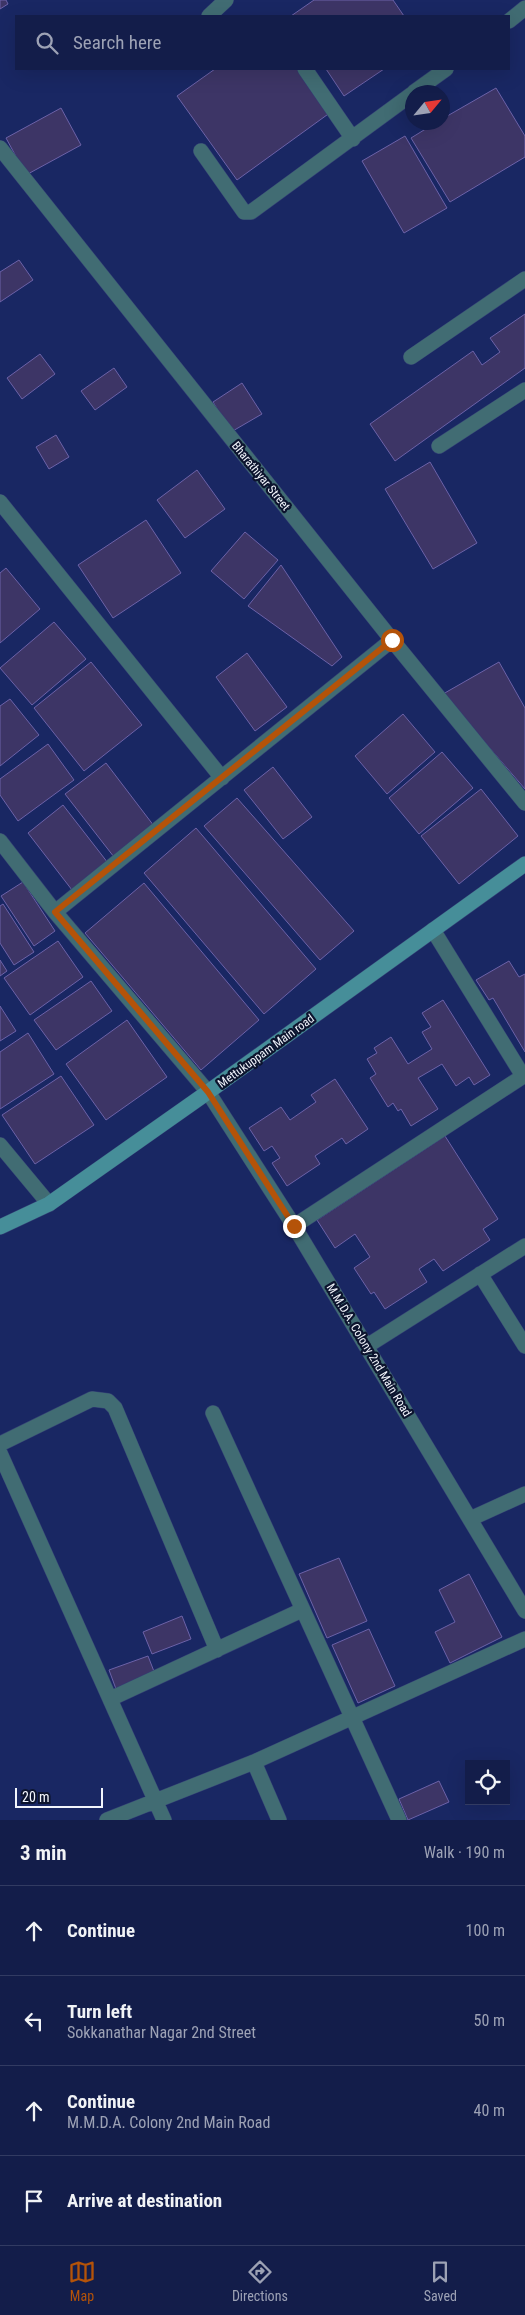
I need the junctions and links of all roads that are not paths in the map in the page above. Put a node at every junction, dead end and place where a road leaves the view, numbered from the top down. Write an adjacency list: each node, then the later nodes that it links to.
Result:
1 (226, 0): 3 (street)
2 (525, 8): 4 (street)
3 (210, 15)
4 (510, 20)
5 (306, 70): 9 (street)
6 (445, 70): 7 (street)
7 (425, 85)
8 (405, 100): 9 (street)
9 (353, 139): 11 (street)
10 (0, 148): 17 (street, Bharathiyar Street)
11 (202, 151)
12 (525, 280): 13 (street)
13 (411, 357)
14 (525, 390): 15 (street)
15 (439, 446)
16 (0, 502): 18 (street)
17 (392, 640): 18 (street); 19 (street, Bharathiyar Street)
18 (222, 778): 22 (street)
19 (525, 803)
20 (0, 841): 22 (street, M.M.D.A. Colony 2nd Main Road)
21 (525, 864): 23 (main road, Mettukuppam Main road)
22 (55, 912): 25 (street, M.M.D.A. Colony 2nd Main Road)
23 (433, 930): 24 (street); 25 (main road, Mettukuppam Main road)
24 (524, 1076): 28 (street)
25 (208, 1092): 27 (main road, Mettukuppam Main road); 28 (street, M.M.D.A. Colony 2nd Main Road)
26 (0, 1145): 27 (street)
27 (49, 1204): 29 (main road, Mettukuppam Main road)
28 (294, 1226): 32 (street, M.M.D.A. Colony 2nd Main Road)
29 (0, 1227)
30 (525, 1246): 31 (street)
31 (480, 1274): 32 (street); 33 (street)
32 (367, 1346): 38 (street, M.M.D.A. Colony 2nd Main Road)
33 (525, 1346)
34 (213, 1413): 39 (street)
35 (0, 1444): 42 (street)
36 (0, 1453): 43 (street)
37 (525, 1494): 38 (street)
38 (470, 1519): 40 (street, M.M.D.A. Colony 2nd Main Road)
39 (302, 1610): 42 (street); 44 (street)
40 (525, 1611)
41 (525, 1639): 44 (street)
42 (217, 1650): 43 (street)
43 (110, 1699): 46 (street)
44 (351, 1719): 45 (street); 50 (street)
45 (254, 1762): 46 (street); 49 (street)
46 (155, 1801): 47 (street); 48 (street)
47 (107, 1820)
48 (164, 1820)
49 (279, 1820)
50 (400, 1820)

